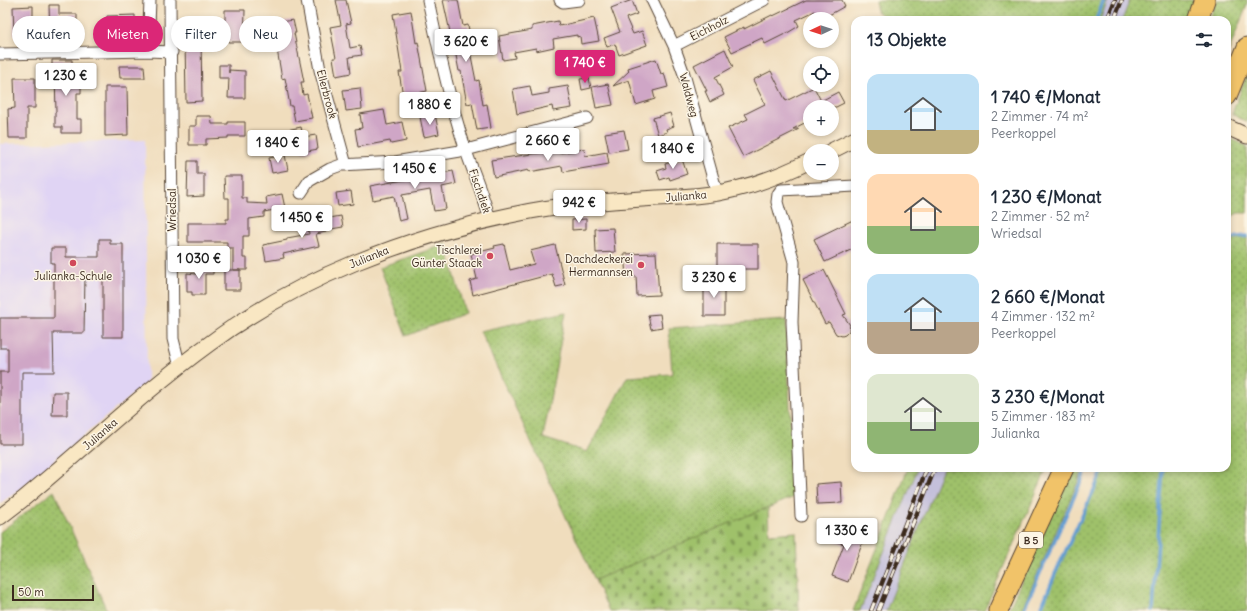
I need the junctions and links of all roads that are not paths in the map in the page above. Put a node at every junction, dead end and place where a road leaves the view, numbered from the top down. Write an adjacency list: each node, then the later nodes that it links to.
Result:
1 (150, 0): 10 (street)
2 (170, 0): 12 (street, Wriedsal)
3 (307, 0): 25 (street, Ellerbrook)
4 (428, 0): 24 (street, Fischdiek)
5 (560, 0): 6 (street)
6 (580, 0)
7 (652, 0): 13 (street, Waldweg)
8 (764, 0): 13 (street, Eichholz)
9 (1205, 0): 11 (highway)
10 (149, 16)
11 (1199, 16)
12 (171, 26)
13 (674, 46): 29 (street, Waldweg)
14 (1247, 47): 18 (highway)
15 (99, 52): 17 (street)
16 (172, 52): 31 (street, Wriedsal)
17 (0, 54)
18 (1231, 86)
19 (587, 118): 24 (street)
20 (1231, 129): 21 (street)
21 (1246, 136)
22 (851, 141): 23 (street)
23 (839, 147)
24 (466, 150): 25 (street); 30 (street, Fischdiek)
25 (346, 164): 28 (street)
26 (803, 165): 29 (street, Julianka)
27 (851, 186): 34 (street)
28 (301, 193)
29 (717, 193): 30 (street, Julianka)
30 (490, 220): 31 (street, Julianka)
31 (180, 367): 33 (street, Julianka)
32 (1062, 472): 35 (highway, B 5)
33 (0, 516)
34 (801, 516)
35 (998, 611)

